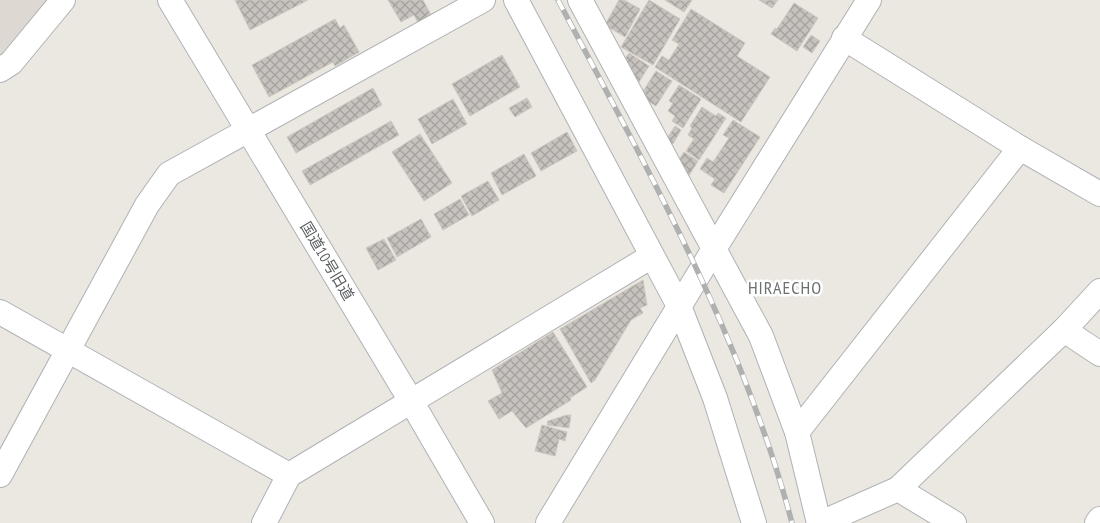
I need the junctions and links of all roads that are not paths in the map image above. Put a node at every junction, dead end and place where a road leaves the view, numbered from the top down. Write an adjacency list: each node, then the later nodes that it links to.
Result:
1 (63, 0): 8 (street)
2 (170, 0): 9 (street, 国道10号旧道)
3 (483, 0): 9 (street)
4 (516, 0): 13 (street)
5 (580, 0): 12 (street)
6 (869, 0): 7 (street)
7 (844, 38): 10 (street); 12 (street)
8 (0, 70)
9 (249, 130): 18 (street); 20 (street, 国道10号旧道)
10 (1020, 148): 11 (street); 21 (street)
11 (1100, 194)
12 (714, 249): 15 (street); 21 (street)
13 (652, 256): 15 (street); 20 (street)
14 (1100, 290): 17 (street)
15 (679, 306): 28 (street); 29 (street)
16 (0, 312): 18 (street)
17 (1064, 330): 19 (street); 24 (street)
18 (69, 352): 22 (street); 23 (street)
19 (1100, 354)
20 (411, 401): 23 (street); 27 (street, 国道10号旧道)
21 (797, 432): 30 (street)
22 (0, 475)
23 (290, 475): 26 (street)
24 (898, 488): 30 (street); 31 (street)
25 (1100, 519): 32 (street)
26 (264, 523)
27 (482, 523)
28 (548, 523)
29 (754, 523)
30 (820, 523)
31 (954, 523)
32 (1097, 523)

